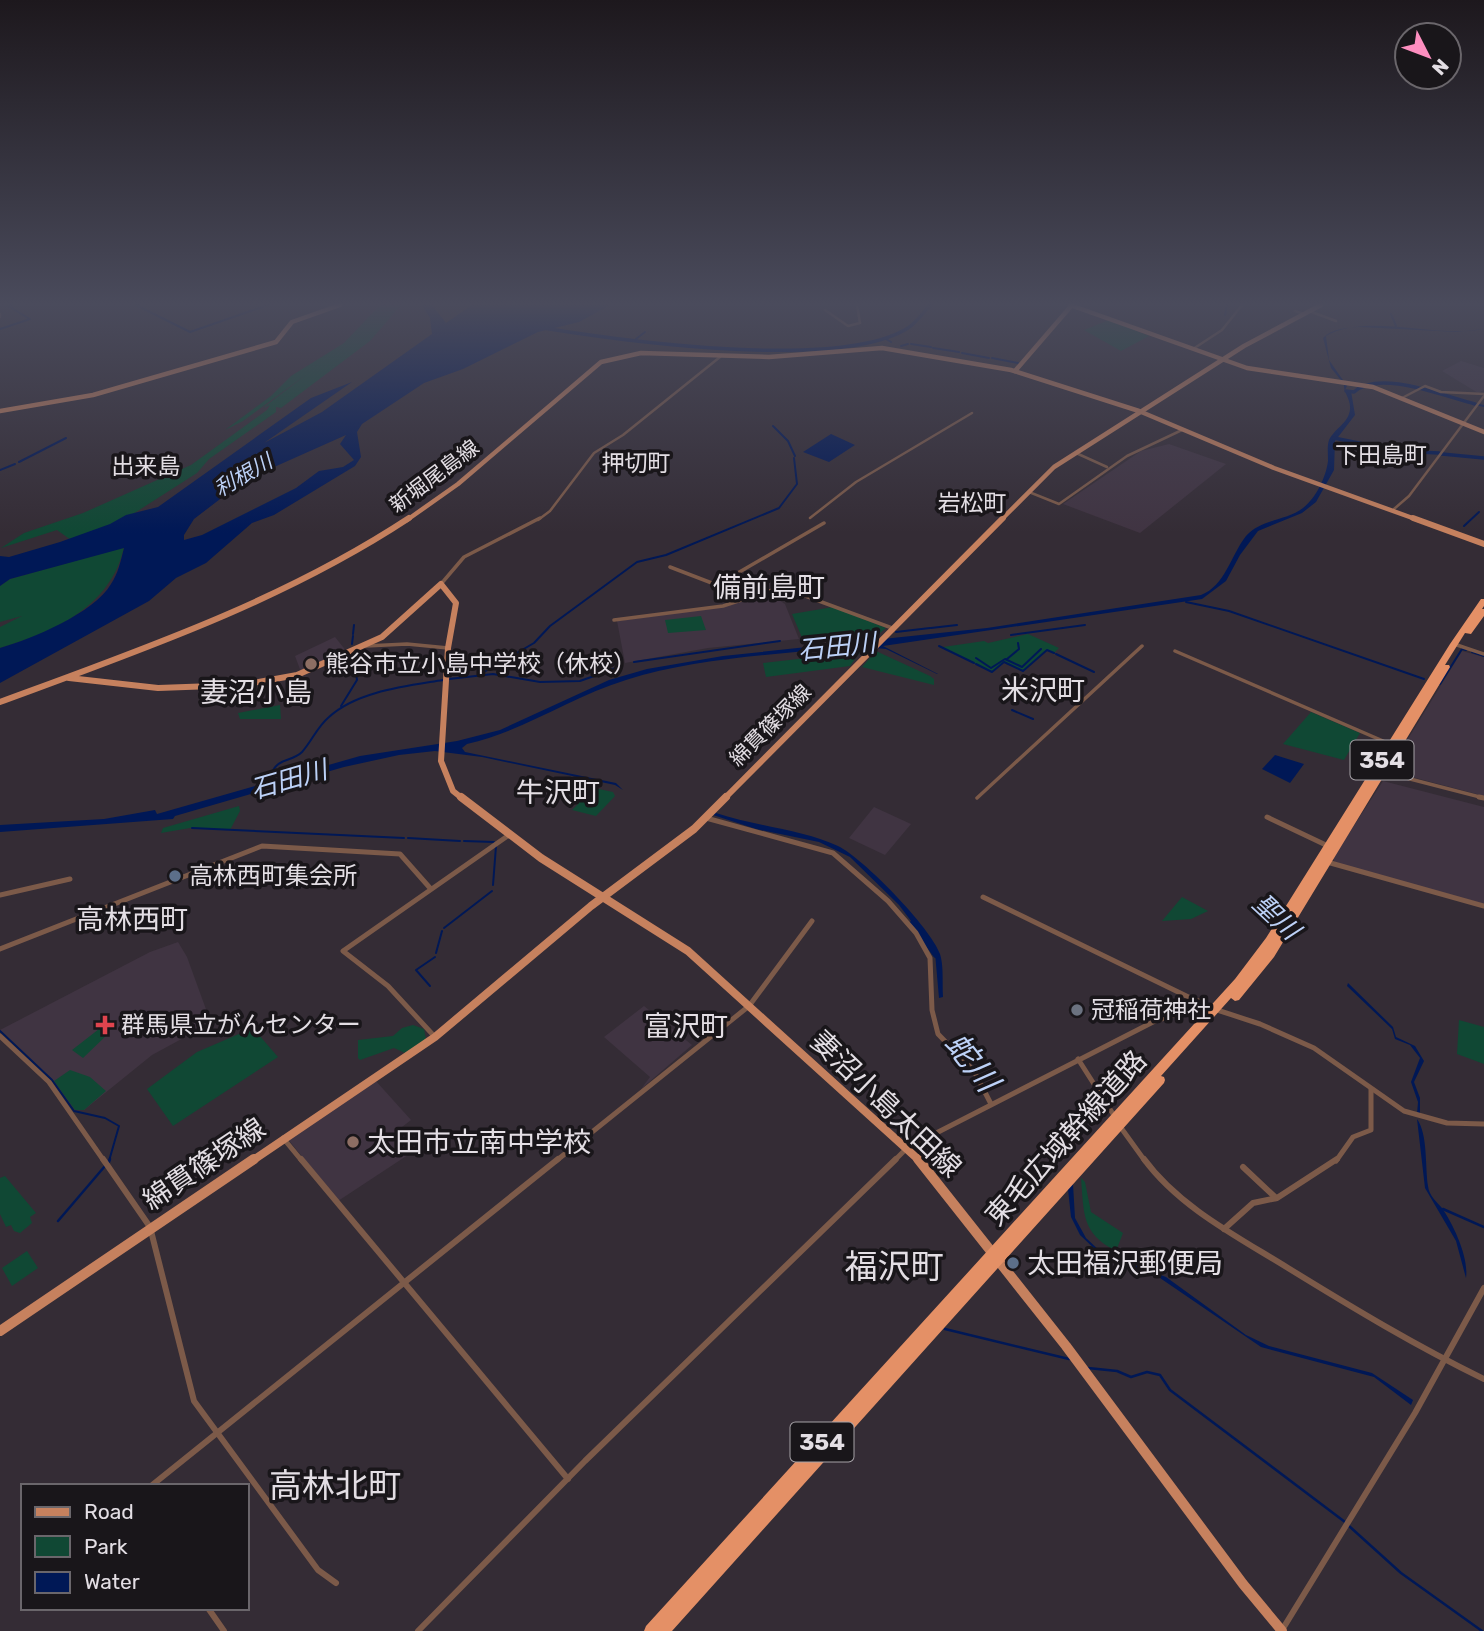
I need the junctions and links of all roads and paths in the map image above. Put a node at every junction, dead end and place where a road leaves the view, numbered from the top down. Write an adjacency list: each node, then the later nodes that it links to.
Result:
1 (141, 381): 9 (main road)
2 (578, 381): 34 (main road, 新堀尾島線)
3 (690, 381): 23 (street)
4 (1045, 381): 11 (main road, 新堀尾島線)
5 (1189, 381): 11 (main road, 綿貫篠塚線)
6 (1338, 381): 8 (main road)
7 (1484, 396): 8 (street); 12 (street)
8 (1400, 399): 12 (main road)
9 (0, 411)
10 (972, 413): 19 (street)
11 (1141, 413): 13 (main road, 新堀尾島線); 15 (main road, 綿貫篠塚線)
12 (1462, 425): 14 (main road); 18 (street)
13 (1182, 430): 16 (street); 18 (main road, 新堀尾島線)
14 (1484, 432)
15 (1076, 453): 16 (street); 17 (main road, 綿貫篠塚線)
16 (1108, 468): 17 (street)
17 (1029, 492): 27 (main road, 綿貫篠塚線)
18 (1394, 509): 21 (main road, 新堀尾島線)
19 (810, 517)
20 (824, 523): 22 (street)
21 (1484, 544)
22 (670, 566)
23 (441, 583): 29 (main road); 31 (main road)
24 (1484, 601): 28 (highway, 東毛広域幹線道路 / 354)
25 (1484, 611): 28 (highway, 東毛広域幹線道路 / 354)
26 (614, 620): 27 (street)
27 (892, 628): 40 (main road, 綿貫篠塚線)
28 (1456, 645): 33 (street); 36 (highway, 東毛広域幹線道路 / 354)
29 (364, 646): 31 (street); 34 (main road)
30 (1142, 646): 38 (street)
31 (449, 648): 42 (main road, 妻沼小島太田線)
32 (1175, 651): 36 (street)
33 (1484, 654)
34 (69, 678): 35 (main road, 新堀尾島線)
35 (0, 702)
36 (1394, 746): 37 (highway, 東毛広域幹線道路 / 354)
37 (1379, 770): 39 (street); 43 (highway, 東毛広域幹線道路 / 354)
38 (977, 798)
39 (1484, 798)
40 (706, 817): 48 (main road, 綿貫篠塚線); 60 (street)
41 (1267, 817): 43 (street)
42 (509, 835): 46 (street); 48 (main road, 妻沼小島太田線)
43 (1331, 848): 44 (highway, 東毛広域幹線道路 / 354)
44 (1323, 861): 50 (street); 55 (highway, 東毛広域幹線道路 / 354)
45 (70, 879): 47 (street)
46 (430, 888): 52 (street); 57 (street)
47 (0, 895)
48 (603, 897): 54 (main road, 妻沼小島太田線); 57 (main road, 綿貫篠塚線)
49 (983, 897): 53 (street)
50 (1484, 906)
51 (812, 921): 54 (street)
52 (0, 949)
53 (1199, 1001): 55 (street); 58 (street)
54 (749, 1006): 64 (main road, 妻沼小島太田線); 70 (street)
55 (1219, 1011): 59 (street); 61 (highway, 東毛広域幹線道路 / 354)
56 (0, 1036): 67 (street)
57 (435, 1037): 63 (main road, 綿貫篠塚線)
58 (1078, 1059): 60 (street); 61 (street)
59 (1371, 1089): 62 (street); 66 (street)
60 (992, 1104): 64 (street)
61 (1117, 1122): 68 (street); 69 (highway, 東毛広域幹線道路 / 354)
62 (1484, 1124)
63 (283, 1137): 67 (main road, 綿貫篠塚線); 70 (street)
64 (907, 1148): 69 (main road, 妻沼小島太田線); 76 (street)
65 (1242, 1167): 66 (street)
66 (1277, 1198): 68 (street)
67 (150, 1227): 72 (main road, 綿貫篠塚線); 75 (street)
68 (1224, 1229): 73 (street)
69 (996, 1256): 82 (highway, 東毛広域幹線道路 / 354); 83 (highway, 東毛広域幹線道路 / 354); 84 (main road, 妻沼小島太田線)
70 (403, 1284): 75 (street); 76 (street)
71 (1484, 1288): 73 (street)
72 (0, 1331)
73 (1445, 1361): 74 (street); 84 (street)
74 (1484, 1379)
75 (216, 1431): 77 (street); 78 (street)
76 (568, 1479): 81 (street)
77 (153, 1484)
78 (336, 1583)
79 (209, 1610): 80 (street)
80 (224, 1631)
81 (418, 1631)
82 (651, 1631)
83 (662, 1631)
84 (1282, 1631)

